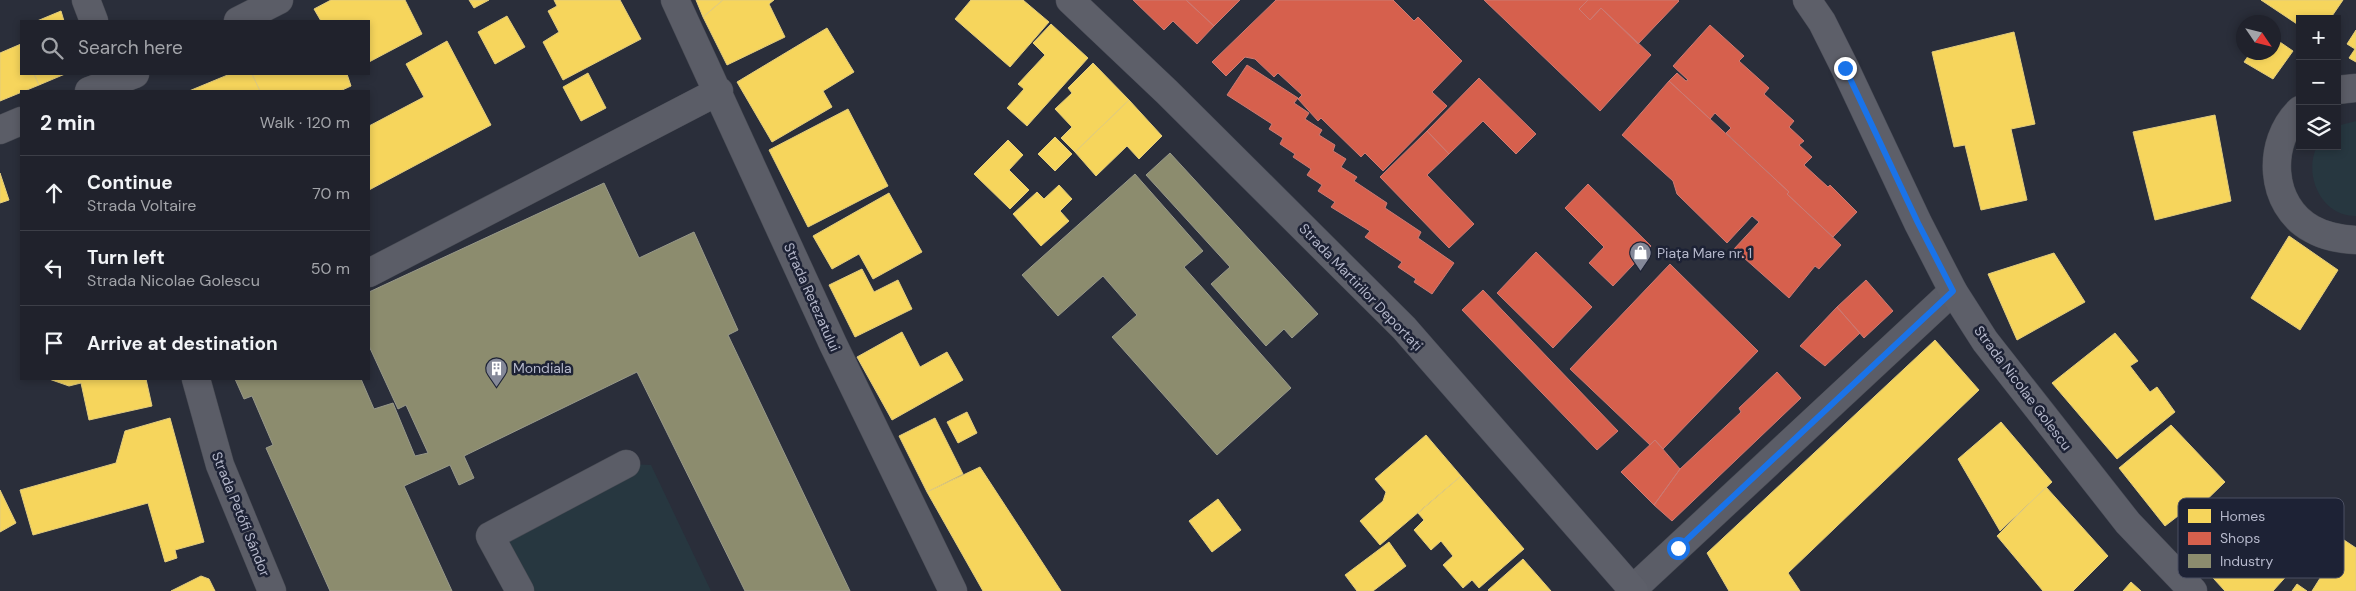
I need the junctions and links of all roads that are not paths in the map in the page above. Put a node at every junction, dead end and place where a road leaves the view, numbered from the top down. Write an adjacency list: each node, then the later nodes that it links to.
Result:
1 (86, 0): 6 (street)
2 (279, 0): 7 (street)
3 (675, 0): 12 (street, Strada Retezatului)
4 (1070, 0): 23 (main road, Strada Martirilor Deportați)
5 (1807, 0): 18 (main road, Strada Nicolae Golescu)
6 (94, 20)
7 (240, 20)
8 (126, 79): 10 (street)
9 (2356, 88): 11 (street)
10 (92, 90)
11 (2341, 90)
12 (719, 91): 17 (street); 26 (street, Strada Retezatului)
13 (2296, 114): 16 (street)
14 (20, 121): 15 (street)
15 (0, 130)
16 (2356, 240)
17 (370, 272)
18 (1953, 291): 21 (main road, Strada Nicolae Golescu); 23 (street)
19 (196, 380): 24 (street, Strada Petőfi Sándor)
20 (626, 464): 25 (street)
21 (2178, 575)
22 (2181, 578): 27 (main road, Strada Nicolae Golescu)
23 (1634, 590)
24 (272, 591)
25 (520, 591)
26 (953, 591)
27 (2193, 591)

